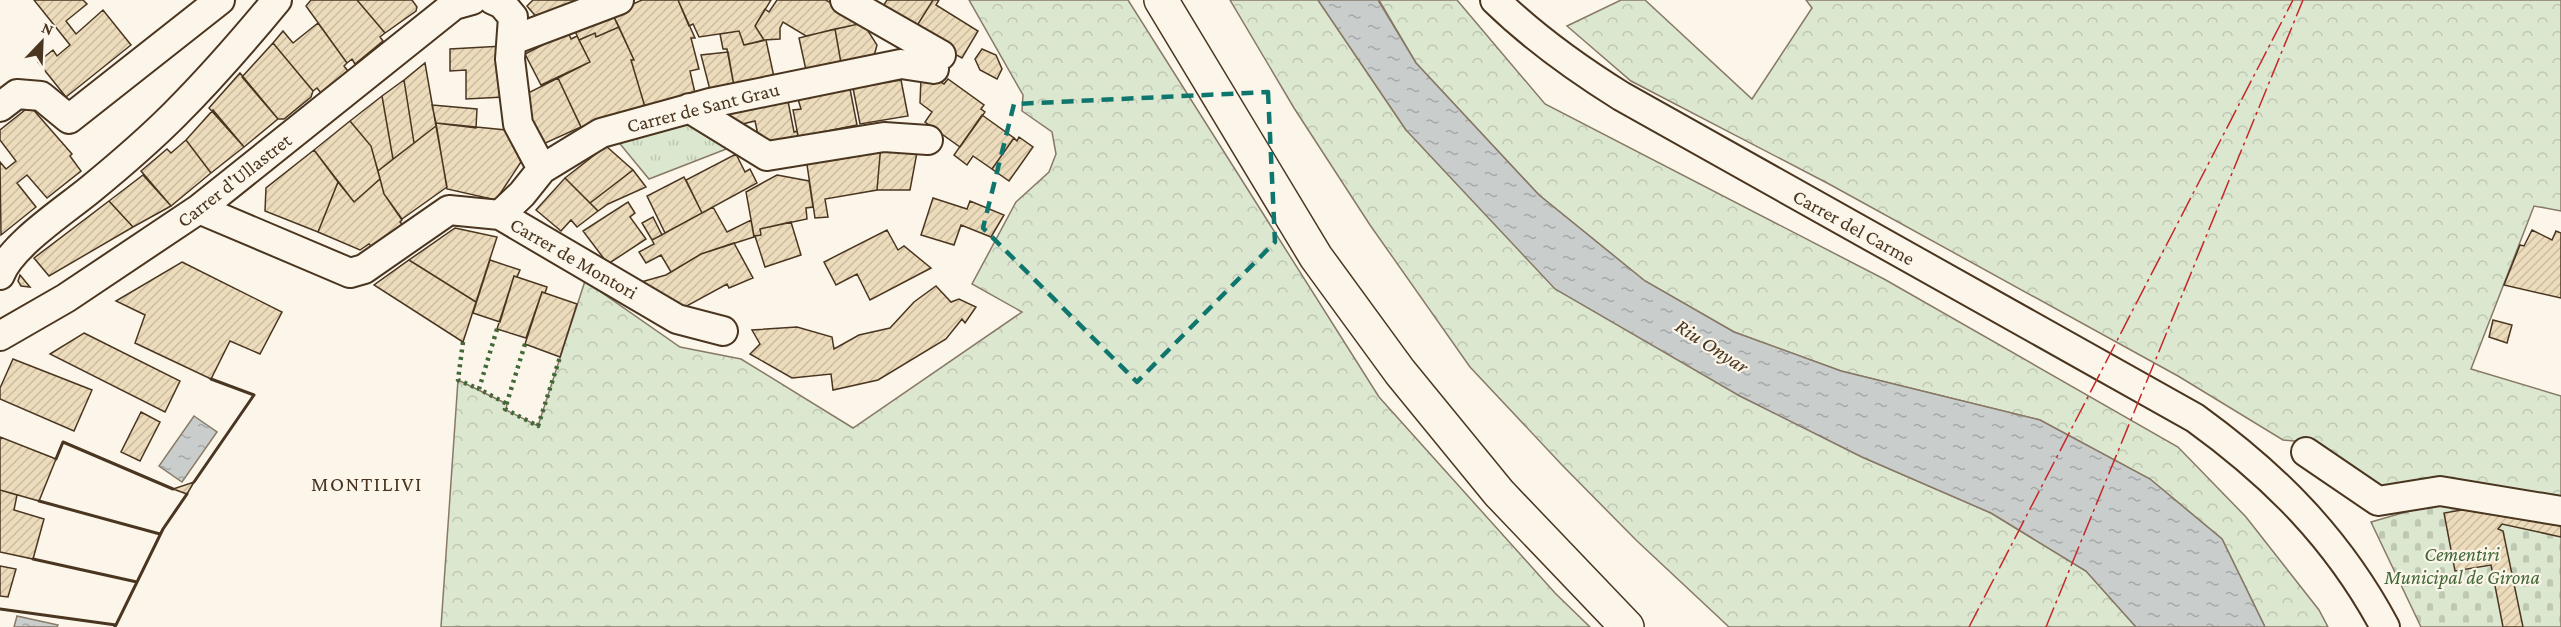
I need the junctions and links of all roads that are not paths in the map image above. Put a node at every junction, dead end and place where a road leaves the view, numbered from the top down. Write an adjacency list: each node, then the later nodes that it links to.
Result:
1 (221, 0): 10 (street); 13 (street)
2 (277, 0): 10 (street)
3 (493, 0): 11 (street)
4 (619, 0): 11 (street)
5 (845, 0): 9 (street)
6 (1161, 0): 24 (main road)
7 (1495, 0): 25 (street, Carrer del Carme)
8 (459, 2): 17 (street, Carrer d'Ullastret)
9 (886, 25): 12 (street); 12 (street, Carrer de Sant Grau)
10 (253, 30): 19 (street)
11 (513, 40): 16 (street)
12 (888, 67): 14 (street, Carrer de Sant Grau)
13 (0, 107)
14 (689, 108): 15 (street); 16 (street, Carrer de Sant Grau)
15 (928, 140)
16 (542, 169): 18 (street, Carrer de Sant Grau)
17 (199, 209): 18 (street, Carrer de Montori); 21 (street, Carrer d'Ullastret)
18 (500, 215): 20 (street, Carrer de Montori)
19 (0, 275)
20 (723, 331)
21 (0, 336)
22 (2306, 452): 23 (street)
23 (2561, 511)
24 (1627, 627)
25 (2385, 627)

